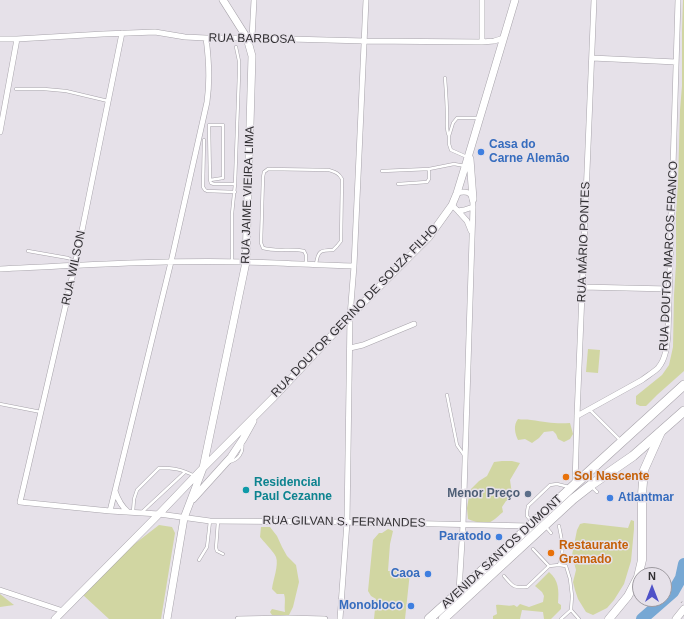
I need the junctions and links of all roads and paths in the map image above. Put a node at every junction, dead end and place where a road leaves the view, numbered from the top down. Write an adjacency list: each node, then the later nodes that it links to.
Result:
1 (223, 0): 10 (main road, RUA JAIME VIEIRA LIMA)
2 (254, 0): 10 (street)
3 (366, 0): 14 (street)
4 (482, 0): 15 (street)
5 (514, 0): 11 (main road, RUA DOUTOR GERINO DE SOUZA FILHO)
6 (594, 0): 17 (street, RUA MÁRIO PONTES)
7 (678, 0): 18 (street, RUA DOUTOR MARCOS FRANCO)
8 (122, 34): 9 (street, RUA BARBOSA); 13 (street, RUA BARBOSA); 21 (street, RUA WILSON)
9 (206, 38): 10 (street, RUA BARBOSA); 41 (street)
10 (249, 38): 14 (street, RUA BARBOSA); 43 (main road, RUA JAIME VIEIRA LIMA)
11 (504, 38): 15 (street, RUA BARBOSA); 22 (main road, RUA DOUTOR GERINO DE SOUZA FILHO)
12 (0, 39): 13 (street, RUA BARBOSA)
13 (17, 39): 23 (street)
14 (365, 41): 15 (street, RUA BARBOSA); 47 (street)
15 (482, 42)
16 (236, 47): 31 (lane)
17 (592, 58): 18 (street); 49 (street, RUA MÁRIO PONTES)
18 (676, 62): 50 (street, RUA DOUTOR MARCOS FRANCO)
19 (445, 78): 24 (lane)
20 (16, 89): 21 (lane)
21 (108, 101): 44 (street, RUA WILSON)
22 (480, 118): 24 (lane); 26 (main road, RUA DOUTOR GERINO DE SOUZA FILHO)
23 (0, 132)
24 (449, 136): 26 (lane)
25 (204, 140): 33 (lane)
26 (469, 156): 27 (main road, RUA DOUTOR GERINO DE SOUZA FILHO); 35 (main road)
27 (465, 166): 28 (lane); 34 (main road, RUA DOUTOR GERINO DE SOUZA FILHO)
28 (429, 169): 29 (lane); 32 (lane)
29 (382, 171)
30 (210, 180): 30 (lane); 31 (lane)
31 (235, 184): 33 (lane)
32 (398, 184)
33 (235, 192): 42 (lane)
34 (457, 193): 35 (street); 36 (main road, RUA DOUTOR GERINO DE SOUZA FILHO)
35 (473, 199): 37 (street)
36 (452, 205): 38 (street); 51 (main road, RUA DOUTOR GERINO DE SOUZA FILHO)
37 (473, 207): 38 (street); 39 (street)
38 (458, 211): 39 (street)
39 (473, 234): 64 (street)
40 (28, 251): 44 (lane)
41 (171, 262): 42 (street); 44 (street); 70 (street)
42 (232, 262): 43 (street)
43 (246, 262): 45 (street); 65 (main road, RUA JAIME VIEIRA LIMA)
44 (76, 263): 48 (street); 59 (street, RUA WILSON)
45 (306, 264): 46 (street); 46 (lane)
46 (316, 264): 47 (street)
47 (354, 266): 51 (street)
48 (0, 269)
49 (582, 287): 50 (street); 61 (street, RUA MÁRIO PONTES)
50 (669, 289): 57 (street, RUA DOUTOR MARCOS FRANCO)
51 (350, 316): 53 (street); 60 (main road, RUA DOUTOR GERINO DE SOUZA FILHO)
52 (414, 324): 53 (street)
53 (350, 348): 81 (street)
54 (684, 385): 63 (highway, AVENIDA SANTOS DUMONT)
55 (447, 395): 64 (lane)
56 (0, 404): 59 (lane)
57 (589, 409): 61 (street, RUA DOUTOR MARCOS FRANCO); 63 (lane)
58 (684, 411): 62 (highway, AVENIDA SANTOS DUMONT)
59 (41, 412): 73 (street, RUA WILSON)
60 (257, 413): 65 (main road, RUA DOUTOR GERINO DE SOUZA FILHO); 72 (main road, RUA DOUTOR GERINO DE SOUZA FILHO)
61 (577, 416): 68 (street, RUA MÁRIO PONTES)
62 (661, 432): 69 (highway, AVENIDA SANTOS DUMONT); 107 (main road)
63 (622, 442): 68 (highway, AVENIDA SANTOS DUMONT)
64 (465, 457): 82 (street)
65 (203, 468): 67 (main road, RUA DOUTOR GERINO DE SOUZA FILHO); 72 (main road, RUA JAIME VIEIRA LIMA)
66 (185, 472): 67 (lane); 75 (lane); 76 (lane)
67 (195, 476): 77 (main road, RUA DOUTOR GERINO DE SOUZA FILHO)
68 (573, 486): 83 (highway, AVENIDA SANTOS DUMONT); 83 (lane)
69 (590, 486): 71 (lane); 84 (highway, AVENIDA SANTOS DUMONT)
70 (115, 491): 74 (street); 75 (street)
71 (597, 492)
72 (191, 501): 78 (main road, RUA JAIME VIEIRA LIMA)
73 (20, 502): 74 (street, RUA GILVAN S. FERNANDES)
74 (110, 511): 75 (street, RUA GILVAN S. FERNANDES)
75 (131, 512): 76 (street, RUA GILVAN S. FERNANDES)
76 (142, 513): 77 (street, RUA GILVAN S. FERNANDES)
77 (159, 514): 78 (street, RUA GILVAN S. FERNANDES); 97 (main road, RUA DOUTOR GERINO DE SOUZA FILHO)
78 (184, 518): 79 (street, RUA GILVAN S. FERNANDES); 99 (main road, RUA JAIME VIEIRA LIMA)
79 (210, 521): 80 (street, RUA GILVAN S. FERNANDES); 89 (lane)
80 (218, 521): 81 (street, RUA GILVAN S. FERNANDES); 88 (lane)
81 (347, 522): 82 (street, RUA GILVAN S. FERNANDES); 102 (street)
82 (463, 524): 83 (street, RUA GILVAN S. FERNANDES); 94 (street)
83 (532, 524): 94 (highway, AVENIDA SANTOS DUMONT)
84 (544, 526): 86 (lane); 104 (highway, AVENIDA SANTOS DUMONT)
85 (559, 526): 90 (lane)
86 (551, 533)
87 (533, 549): 91 (lane)
88 (223, 554)
89 (199, 560)
90 (559, 565): 91 (lane); 96 (lane)
91 (549, 566): 92 (lane)
92 (504, 576)
93 (0, 590): 97 (street)
94 (459, 592): 103 (highway, AVENIDA SANTOS DUMONT)
95 (684, 609): 108 (main road)
96 (570, 610): 105 (lane); 106 (lane)
97 (63, 611): 98 (main road, RUA DOUTOR GERINO DE SOUZA FILHO)
98 (55, 619)
99 (168, 619)
100 (238, 619): 101 (street)
101 (325, 619)
102 (340, 619)
103 (429, 619)
104 (443, 619)
105 (561, 619)
106 (579, 619)
107 (609, 619)
108 (676, 619)

